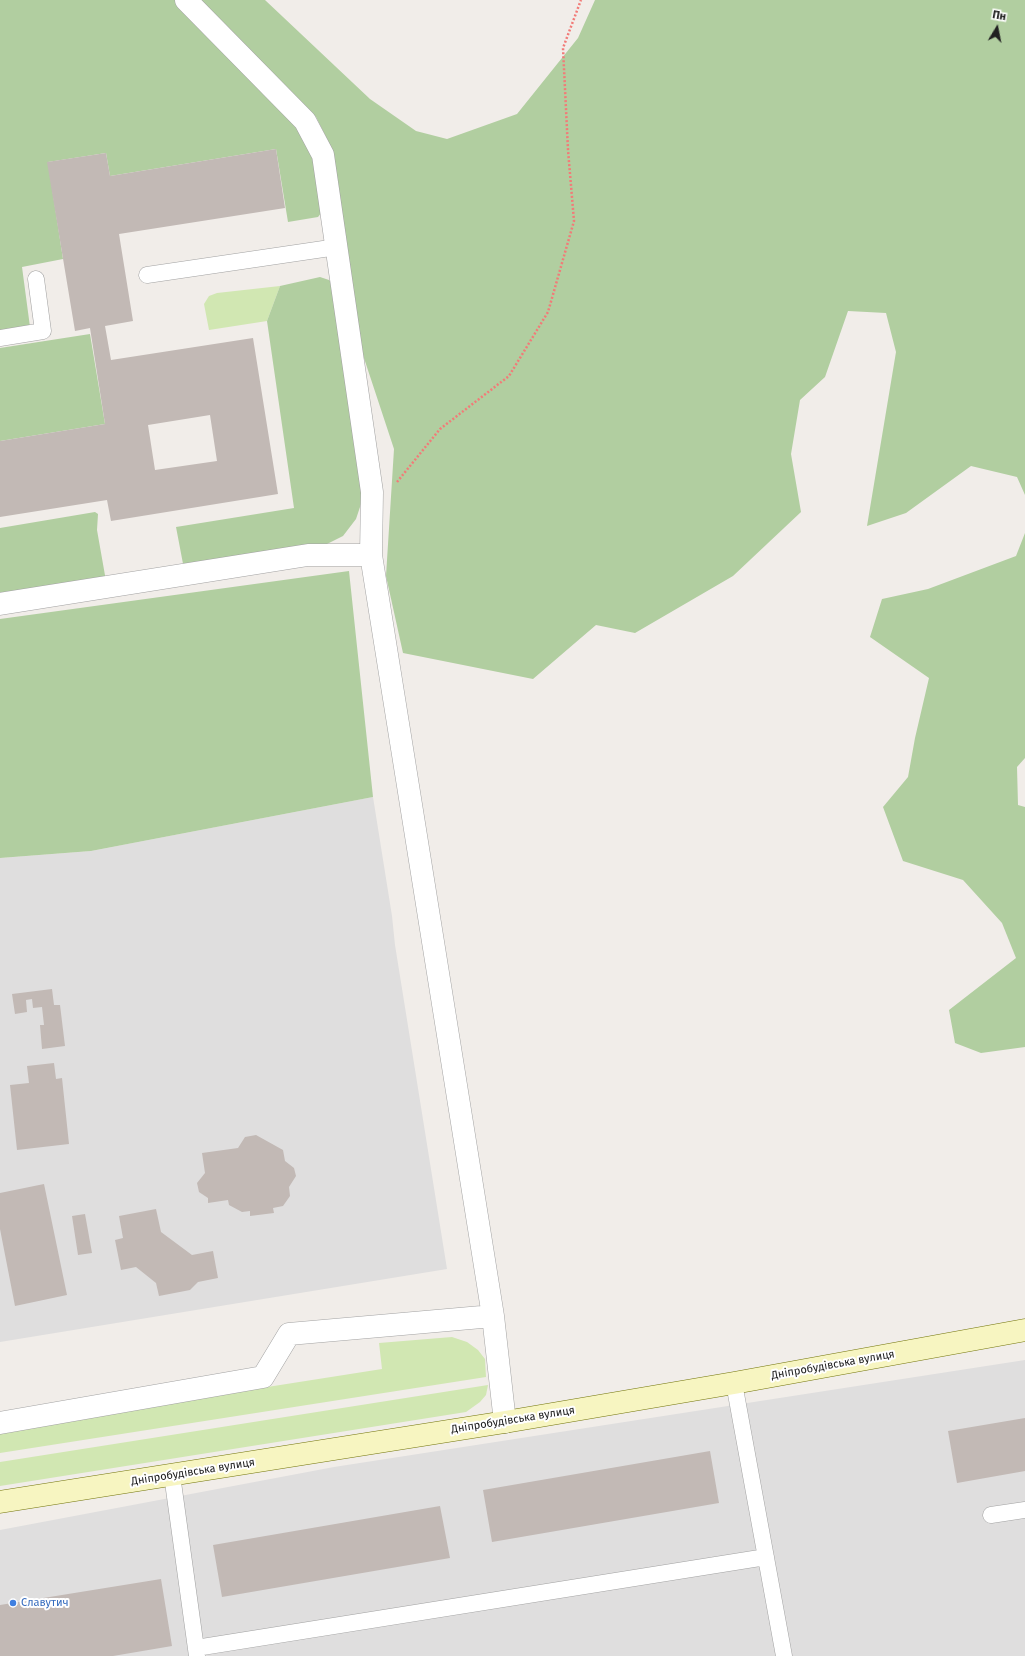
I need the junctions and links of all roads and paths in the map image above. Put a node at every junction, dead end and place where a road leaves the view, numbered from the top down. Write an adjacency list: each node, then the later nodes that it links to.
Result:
1 (186, 0): 3 (street)
2 (581, 0): 7 (path)
3 (337, 247): 4 (lane); 8 (street)
4 (147, 275)
5 (36, 278): 6 (lane)
6 (0, 338)
7 (393, 488)
8 (371, 555): 9 (street); 10 (street)
9 (0, 604)
10 (493, 1316): 13 (street); 14 (street)
11 (1025, 1330): 12 (street, Дніпробудівська вулиця)
12 (734, 1384): 13 (street, Дніпробудівська вулиця); 19 (lane)
13 (506, 1422): 15 (street, Дніпробудівська вулиця)
14 (0, 1423)
15 (172, 1475): 16 (street, Дніпробудівська вулиця); 20 (lane)
16 (0, 1502)
17 (1025, 1510): 18 (lane)
18 (991, 1515)
19 (766, 1557): 20 (lane); 21 (lane)
20 (196, 1652)
21 (784, 1656)

